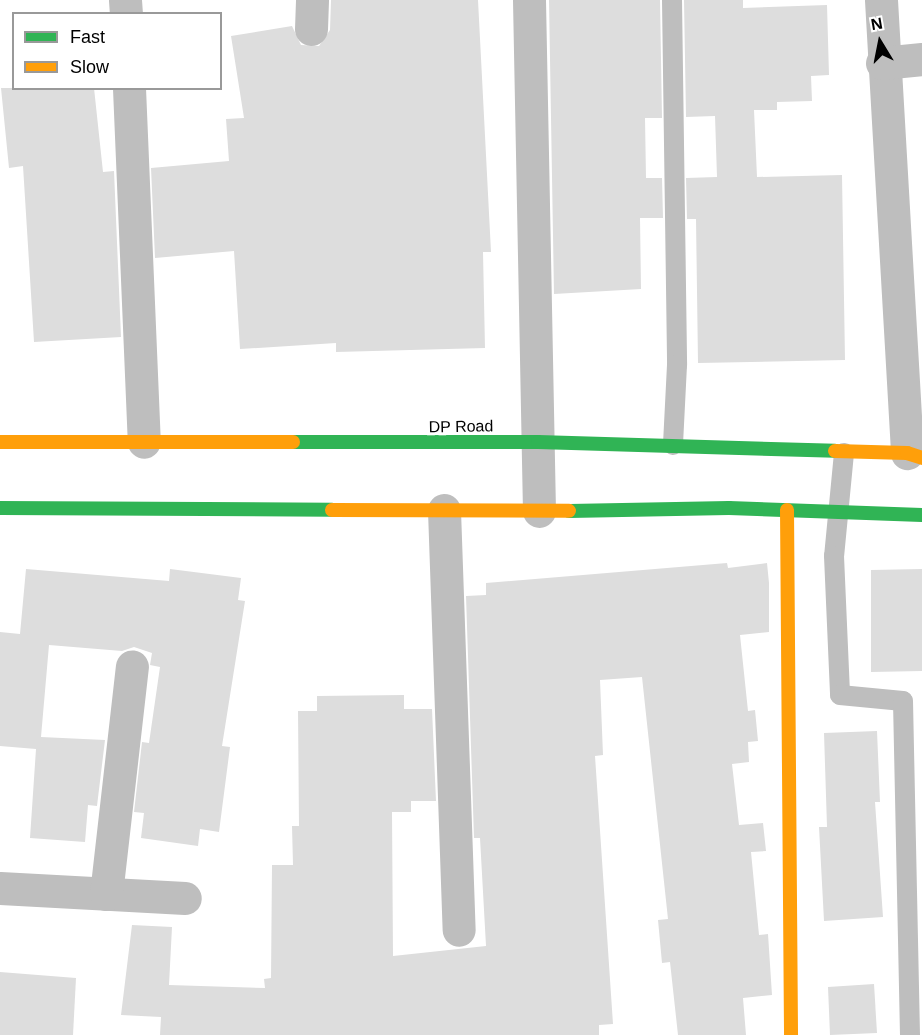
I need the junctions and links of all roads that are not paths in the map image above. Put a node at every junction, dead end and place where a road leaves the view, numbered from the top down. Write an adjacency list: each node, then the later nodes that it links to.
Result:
1 (529, 0): 9 (street)
2 (672, 0): 10 (lane)
3 (881, 0): 5 (street)
4 (922, 59): 5 (street)
5 (882, 63): 12 (street)
6 (129, 90): 8 (street)
7 (0, 442): 8 (main road, DP Road)
8 (144, 442): 9 (main road, DP Road)
9 (538, 442): 10 (main road, DP Road); 16 (street)
10 (674, 445): 11 (main road, DP Road)
11 (844, 453): 12 (main road, DP Road); 17 (lane)
12 (915, 456)
13 (0, 508): 14 (main road)
14 (444, 510): 16 (main road); 23 (street)
15 (787, 510): 16 (main road); 17 (main road); 24 (main road)
16 (539, 511)
17 (838, 513): 18 (main road); 25 (lane)
18 (922, 515)
19 (132, 666): 21 (street)
20 (0, 888): 21 (street)
21 (106, 894): 22 (street)
22 (185, 898)
23 (459, 930)
24 (791, 1035)
25 (910, 1035)

